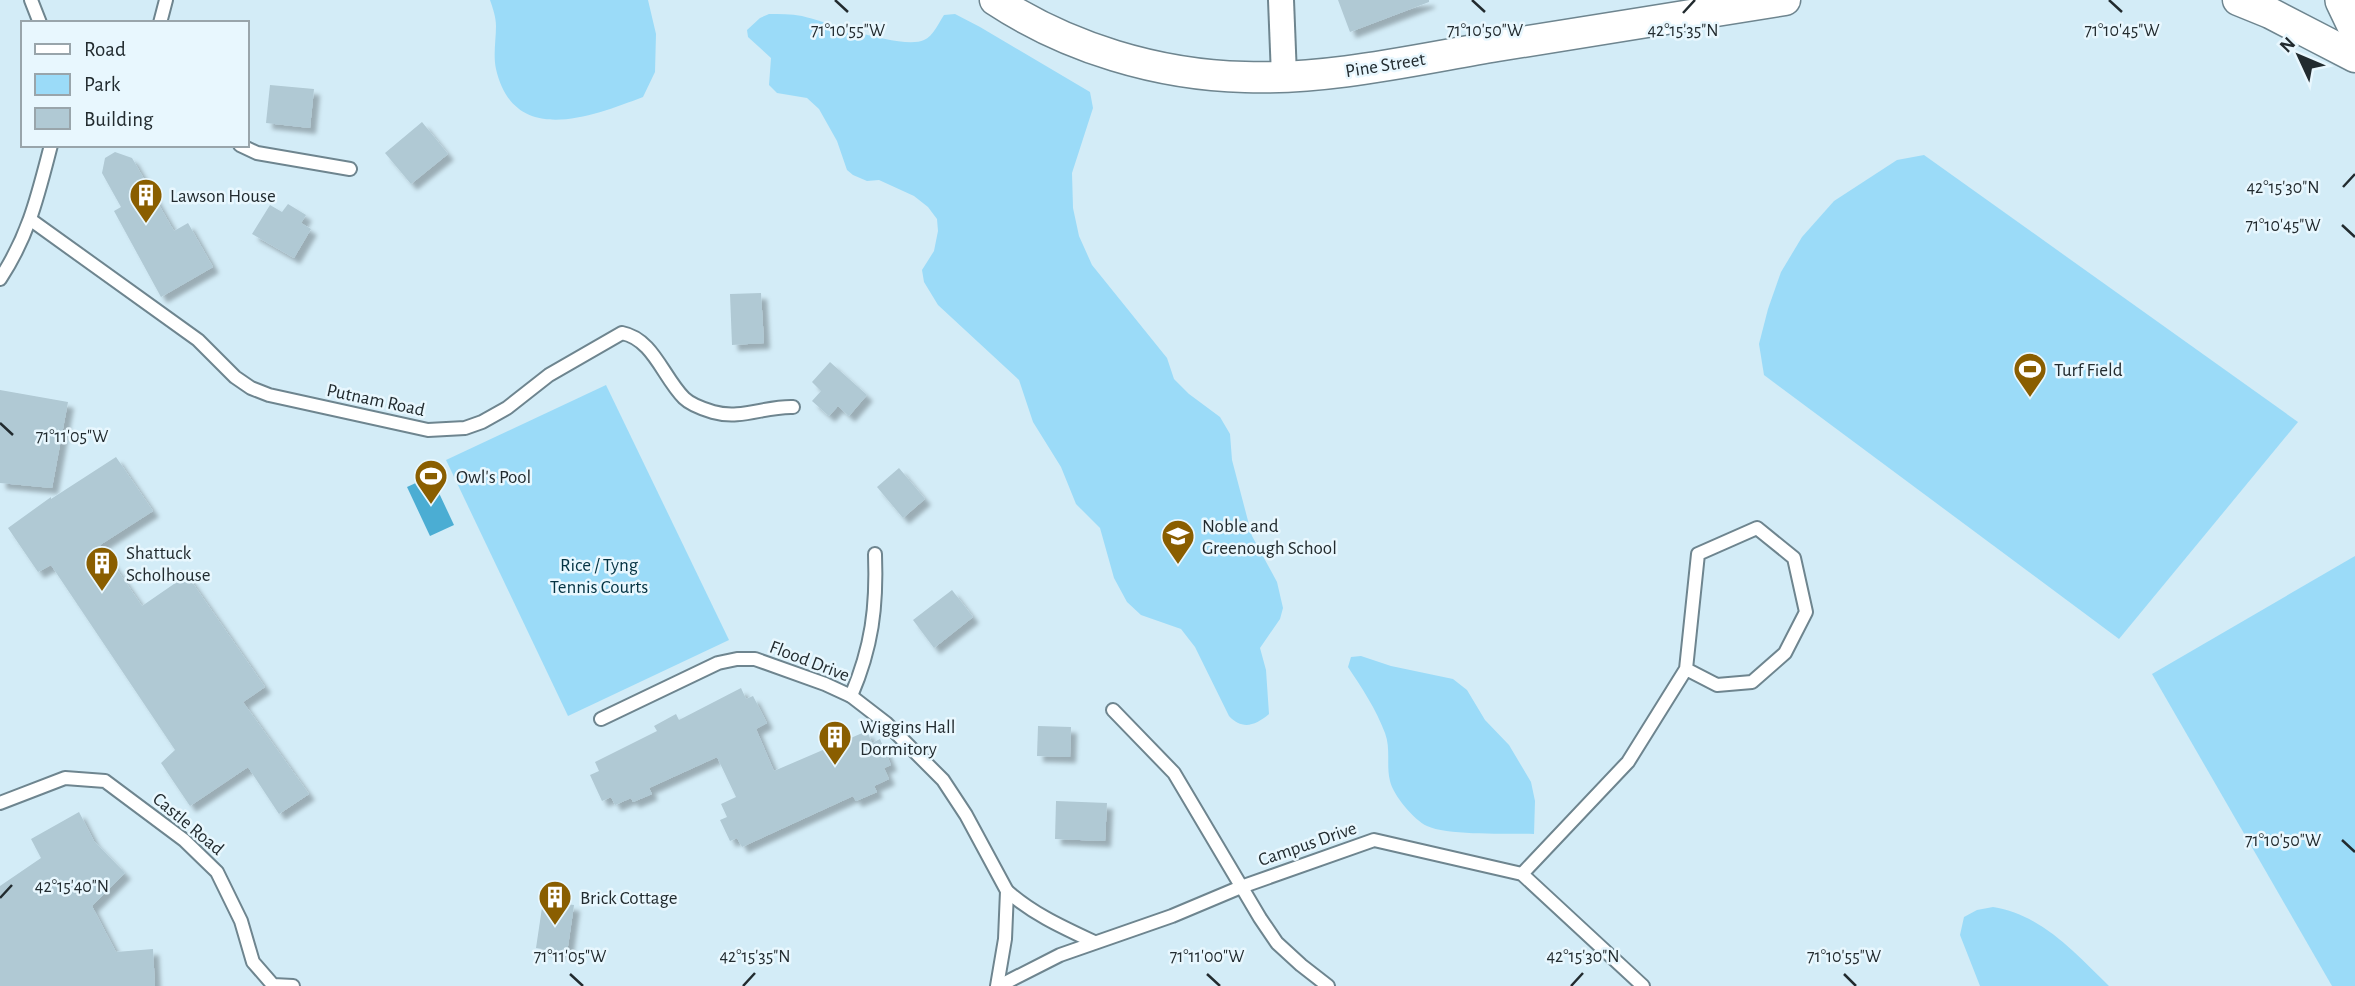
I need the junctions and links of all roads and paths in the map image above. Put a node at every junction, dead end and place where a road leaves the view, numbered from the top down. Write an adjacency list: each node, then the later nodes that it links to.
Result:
1 (31, 0): 8 (lane)
2 (166, 0): 9 (lane)
3 (995, 0): 12 (street, Pine Street)
4 (1282, 0): 12 (street)
5 (1785, 0): 12 (street, Pine Street)
6 (2238, 0): 11 (street)
7 (2344, 0): 10 (main road)
8 (39, 21)
9 (161, 21)
10 (2355, 23)
11 (2355, 57)
12 (1284, 76)
13 (50, 147): 16 (lane)
14 (244, 147): 15 (lane)
15 (350, 169)
16 (31, 220): 17 (lane); 18 (lane, Putnam Road)
17 (0, 279)
18 (793, 407)
19 (875, 554): 21 (lane)
20 (1686, 668): 20 (lane); 25 (lane)
21 (851, 696): 23 (lane, Flood Drive); 27 (lane, Flood Drive)
22 (1113, 709): 26 (lane)
23 (601, 719)
24 (0, 803): 29 (lane, Castle Road)
25 (1522, 874): 26 (lane, Campus Drive); 32 (lane, Campus Drive)
26 (1241, 887): 28 (lane, Campus Drive); 31 (lane)
27 (1007, 891): 28 (lane, Flood Drive); 30 (lane, Flood Drive)
28 (1094, 942): 30 (lane, Campus Drive)
29 (293, 986)
30 (998, 986)
31 (1328, 986)
32 (1643, 986)

